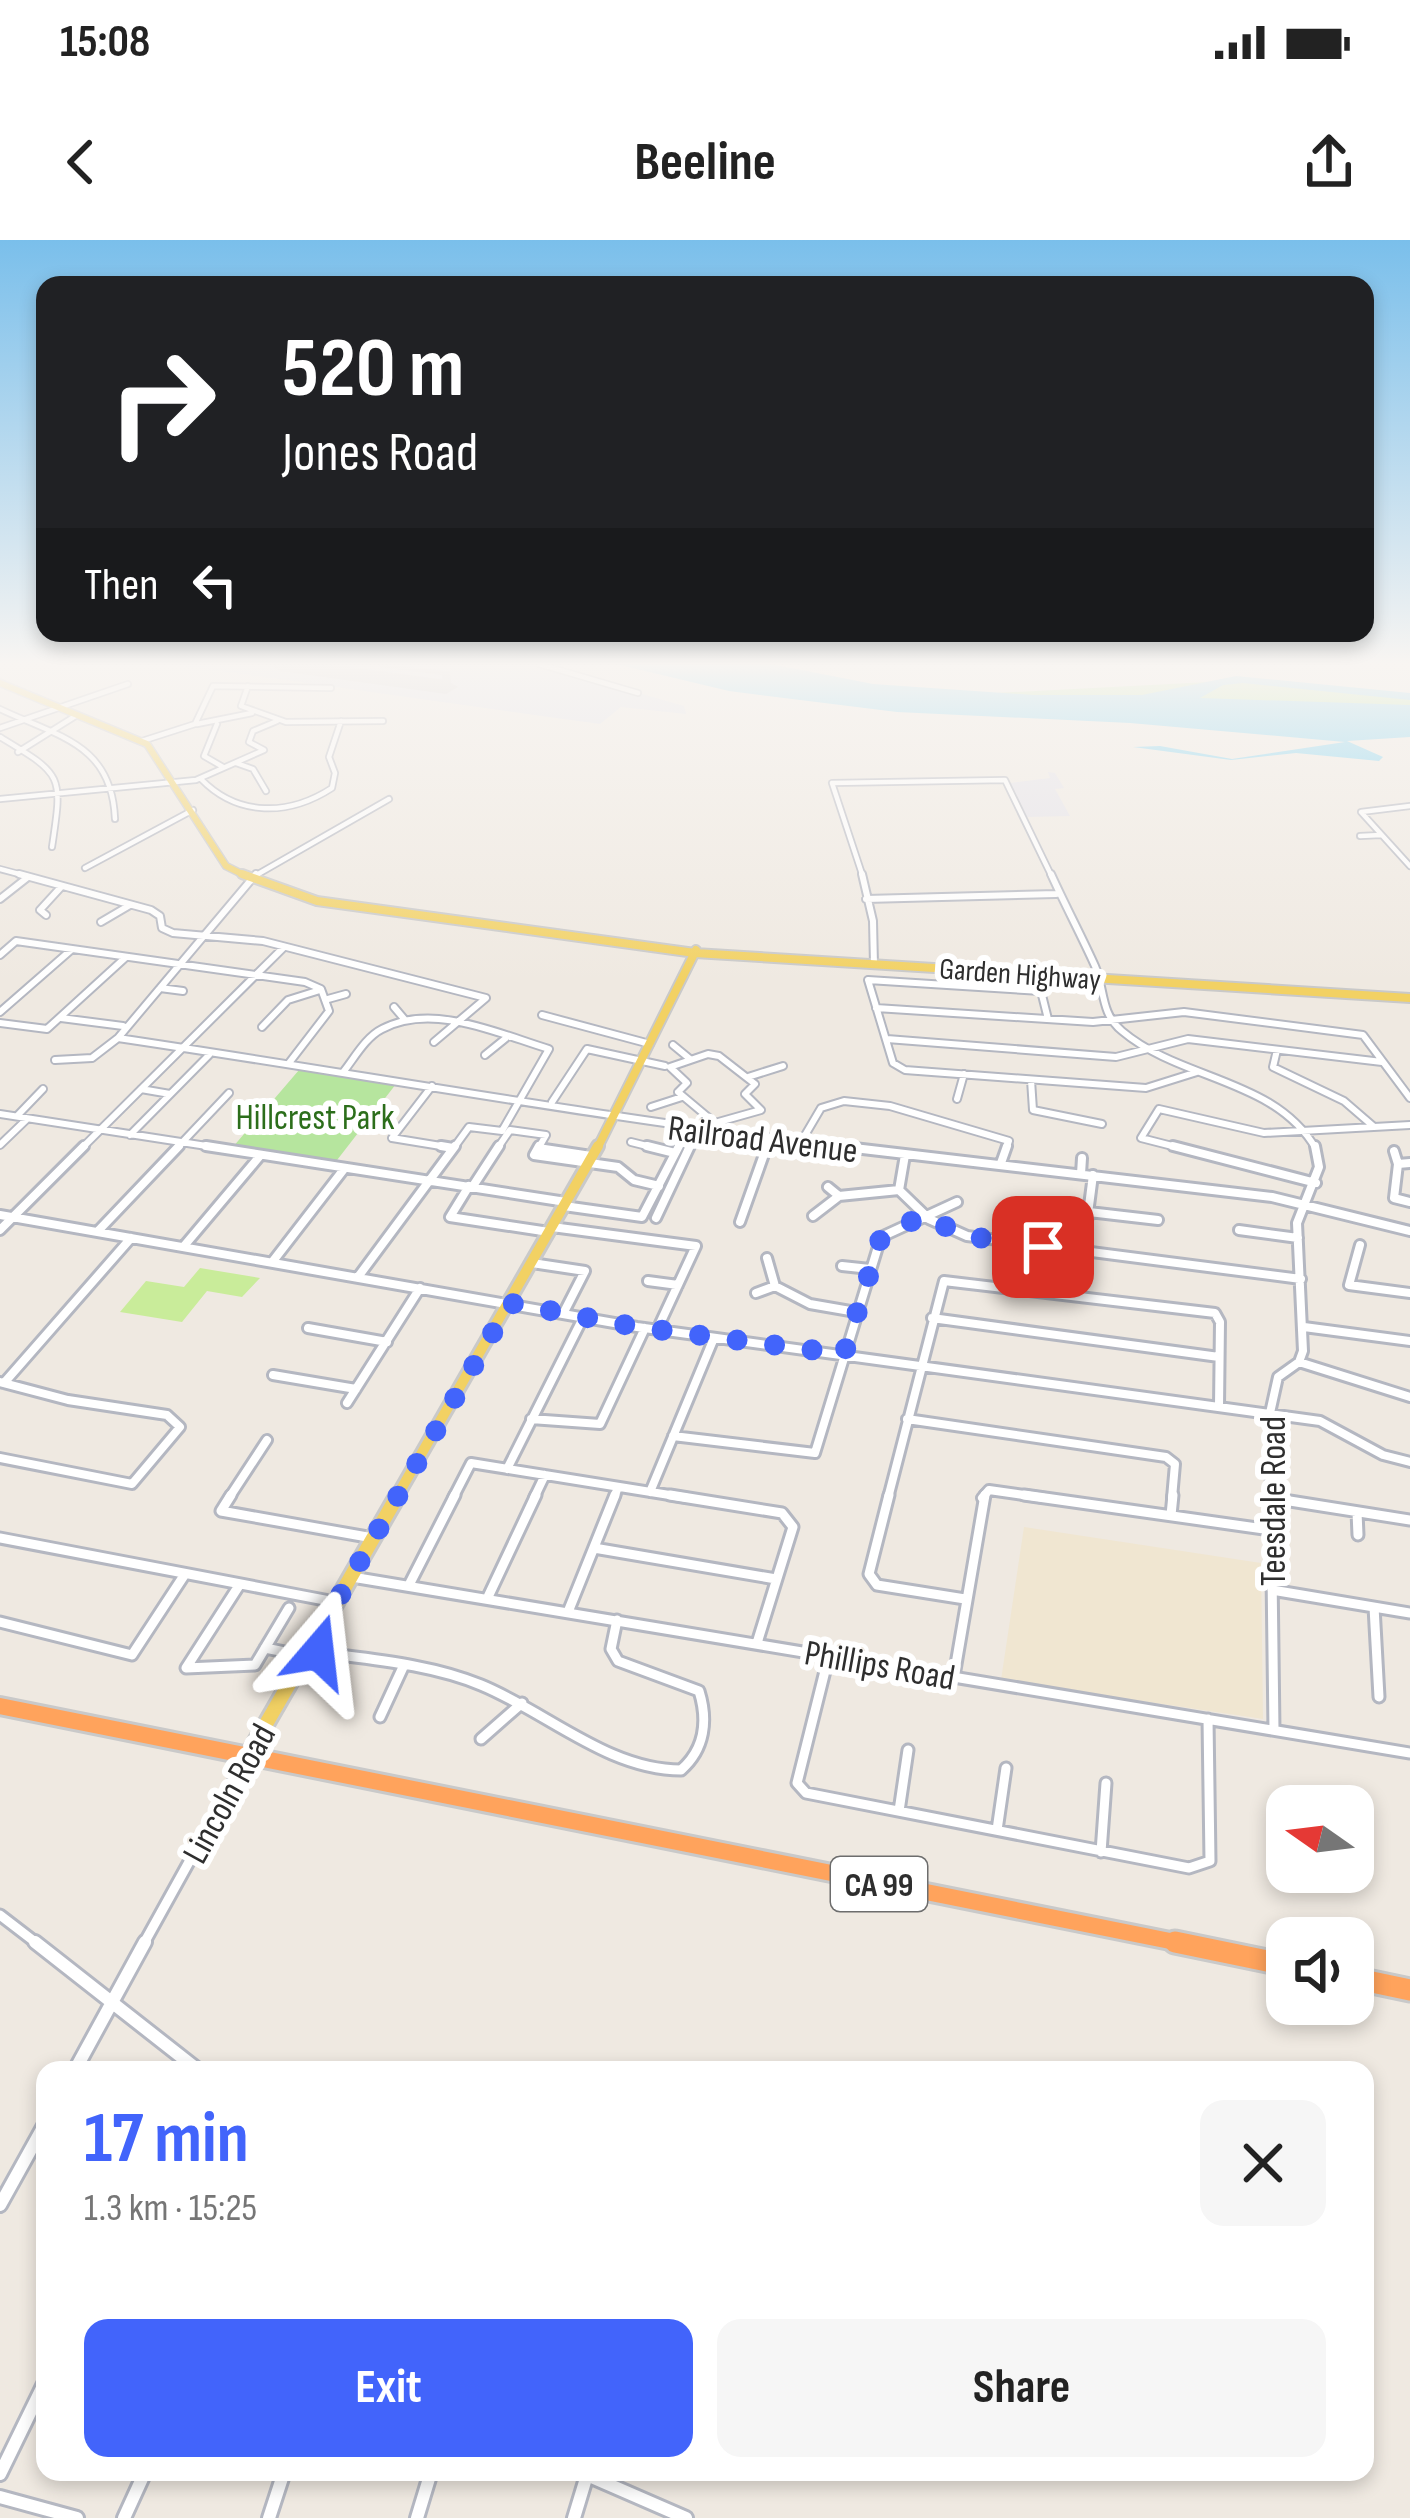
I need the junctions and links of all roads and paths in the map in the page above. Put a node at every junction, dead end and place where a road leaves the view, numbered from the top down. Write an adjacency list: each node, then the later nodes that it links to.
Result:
1 (51, 770): 11 (street)
2 (104, 770): 9 (street)
3 (164, 770): 8 (main road, Garden Highway)
4 (221, 770): 7 (street)
5 (253, 770): 10 (street)
6 (332, 770): 7 (street)
7 (201, 779): 8 (street)
8 (175, 784): 9 (street); 15 (main road, Garden Highway)
9 (114, 789): 11 (street); 16 (street)
10 (266, 791)
11 (60, 794): 13 (street); 19 (street)
12 (389, 799): 24 (street)
13 (0, 800)
14 (1409, 808): 17 (street)
15 (193, 810): 21 (street); 24 (main road, Garden Highway)
16 (115, 819)
17 (1382, 835): 18 (street); 20 (street)
18 (1360, 836)
19 (52, 847)
20 (1409, 865)
21 (85, 868)
22 (0, 869): 23 (street)
23 (29, 877): 25 (street); 27 (street)
24 (251, 880): 32 (street); 35 (main road, Garden Highway)
25 (62, 886): 29 (street); 30 (street)
26 (1057, 894): 28 (street); 28 (street); 41 (street)
27 (0, 899)
28 (866, 899): 39 (street)
29 (131, 905): 31 (street); 32 (street)
30 (46, 915)
31 (101, 922)
32 (206, 936): 33 (street); 38 (street)
33 (285, 946): 40 (street); 57 (street)
34 (72, 949): 36 (street); 37 (street); 50 (street)
35 (695, 951): 39 (main road, Garden Highway); 64 (main road, Lincoln Road)
36 (0, 955)
37 (127, 956): 38 (street); 52 (street)
38 (181, 963): 40 (street); 42 (street)
39 (874, 963): 41 (main road, Garden Highway)
40 (257, 973): 43 (street); 66 (street)
41 (1099, 977): 46 (main road, Garden Highway); 55 (street)
42 (158, 988): 44 (street); 58 (street)
43 (321, 989): 47 (street); 59 (street)
44 (183, 991)
45 (346, 994): 47 (street)
46 (1410, 996)
47 (328, 998): 75 (street)
48 (394, 1007): 54 (street)
49 (876, 1008): 53 (street); 53 (street); 62 (street)
50 (0, 1012)
51 (542, 1015): 64 (street)
52 (59, 1018): 56 (street); 58 (street)
53 (1048, 1019): 55 (street)
54 (405, 1020): 57 (street); 79 (street)
55 (1111, 1021): 67 (street); 73 (street)
56 (0, 1024)
57 (459, 1024): 60 (street); 63 (street)
58 (124, 1026): 61 (street)
59 (262, 1028)
60 (507, 1037): 70 (street); 90 (street)
61 (118, 1038): 66 (street, Railroad Avenue); 71 (street)
62 (886, 1039): 67 (street); 80 (street)
63 (434, 1042)
64 (653, 1045): 74 (main road, Lincoln Road)
65 (673, 1045): 72 (street)
66 (180, 1049): 69 (street, Railroad Avenue); 85 (street)
67 (1155, 1049): 68 (street); 78 (street)
68 (1276, 1050): 73 (street); 102 (street)
69 (210, 1054): 75 (street, Railroad Avenue); 87 (street)
70 (485, 1055)
71 (55, 1060)
72 (691, 1060): 77 (street); 81 (street)
73 (1383, 1062): 91 (street)
74 (644, 1064): 77 (street); 93 (street); 97 (main road, Lincoln Road)
75 (288, 1065): 79 (street, Railroad Avenue)
76 (783, 1066): 81 (street)
77 (668, 1067): 89 (street)
78 (1199, 1071): 82 (street); 107 (street)
79 (343, 1072): 83 (street, Railroad Avenue)
80 (964, 1074): 82 (street); 92 (street)
81 (747, 1078): 103 (street)
82 (1031, 1080): 100 (street)
83 (433, 1084): 90 (street, Railroad Avenue); 114 (street)
84 (43, 1089): 98 (street)
85 (140, 1089): 87 (street); 104 (street)
86 (230, 1093): 112 (street)
87 (170, 1094): 108 (street)
88 (821, 1094): 94 (street)
89 (684, 1097): 95 (street); 103 (street)
90 (521, 1098): 93 (street, Railroad Avenue); 114 (street)
91 (1410, 1098)
92 (958, 1099)
93 (552, 1102): 97 (street, Railroad Avenue)
94 (833, 1102): 111 (street); 121 (street)
95 (651, 1107)
96 (0, 1114): 98 (street)
97 (617, 1115): 105 (street, Railroad Avenue); 120 (main road, Lincoln Road)
98 (17, 1116): 99 (street)
99 (28, 1118): 104 (street); 113 (street)
100 (1102, 1124)
101 (1410, 1125): 102 (street)
102 (1374, 1127): 107 (street)
103 (716, 1128): 106 (street, Railroad Avenue); 109 (street, Railroad Avenue)
104 (100, 1129): 108 (street); 142 (street)
105 (688, 1129): 106 (street, Railroad Avenue); 116 (street)
106 (699, 1130): 143 (street)
107 (1303, 1131): 128 (street); 128 (street)
108 (130, 1135): 112 (street)
109 (770, 1138): 111 (street, Railroad Avenue); 145 (street)
110 (631, 1142): 116 (street)
111 (801, 1142): 117 (street, Railroad Avenue)
112 (178, 1143): 118 (street); 150 (street)
113 (0, 1145)
114 (453, 1148): 127 (street)
115 (1394, 1151): 123 (street)
116 (675, 1153): 130 (street)
117 (904, 1155): 121 (street, Railroad Avenue); 132 (street)
118 (260, 1156): 124 (street); 154 (street)
119 (1082, 1158): 125 (street)
120 (591, 1160): 129 (street); 130 (street); 136 (main road, Lincoln Road)
121 (1000, 1163): 125 (street, Railroad Avenue)
122 (1410, 1163): 123 (street)
123 (1398, 1164): 135 (street)
124 (344, 1169): 127 (street); 157 (street)
125 (1081, 1174): 126 (street, Railroad Avenue)
126 (1093, 1175): 137 (street, Railroad Avenue); 138 (street)
127 (428, 1181): 129 (street); 161 (street)
128 (1316, 1184): 137 (street, Teesdale Road)
129 (471, 1186): 136 (street); 147 (street)
130 (658, 1186): 136 (street)
131 (828, 1187): 133 (street)
132 (899, 1190): 133 (street); 141 (street)
133 (839, 1196): 140 (street)
134 (957, 1202): 141 (street)
135 (1410, 1202)
136 (565, 1204): 147 (main road, Lincoln Road)
137 (1306, 1204): 149 (street, Railroad Avenue); 152 (street, Teesdale Road)
138 (1089, 1212): 144 (street); 155 (street)
139 (0, 1215): 142 (street)
140 (814, 1216)
141 (922, 1216): 155 (street); 160 (street)
142 (12, 1217): 146 (street); 150 (street)
143 (656, 1218)
144 (1158, 1220)
145 (740, 1222)
146 (0, 1230)
147 (551, 1230): 158 (main road, Lincoln Road); 164 (street)
148 (1239, 1230): 152 (street)
149 (1410, 1231)
150 (98, 1232): 151 (street)
151 (132, 1237): 154 (street); 186 (street)
152 (1298, 1238): 162 (street, Teesdale Road)
153 (1360, 1245): 168 (street)
154 (184, 1246): 157 (street)
155 (1083, 1252): 162 (street)
156 (767, 1258): 165 (street)
157 (273, 1261): 161 (street)
158 (532, 1263): 169 (main road, Lincoln Road); 170 (street)
159 (842, 1266): 160 (street)
160 (870, 1269): 171 (street)
161 (358, 1277): 166 (street)
162 (1300, 1279): 174 (street, Teesdale Road)
163 (648, 1281): 164 (street)
164 (678, 1286): 177 (street)
165 (775, 1286): 167 (street); 171 (street)
166 (420, 1288): 169 (street); 180 (street)
167 (756, 1293)
168 (1410, 1293)
169 (510, 1303): 170 (street); 209 (main road, Lincoln Road)
170 (564, 1312): 172 (street)
171 (856, 1312): 181 (street)
172 (584, 1316): 176 (street); 192 (street)
173 (932, 1318): 182 (street); 182 (street); 184 (street)
174 (1304, 1327): 179 (street); 183 (street, Teesdale Road)
175 (308, 1328): 180 (street)
176 (645, 1328): 177 (street); 192 (street)
177 (657, 1330): 178 (street)
178 (714, 1338): 181 (street); 194 (street)
179 (1410, 1341)
180 (387, 1342): 187 (street)
181 (844, 1354): 184 (street); 194 (street)
182 (1219, 1357): 190 (street)
183 (1299, 1362): 188 (street); 191 (street, Teesdale Road)
184 (920, 1366): 190 (street); 193 (street)
185 (273, 1375): 187 (street)
186 (2, 1383): 196 (street)
187 (356, 1389): 189 (street)
188 (1410, 1397)
189 (346, 1403)
190 (1219, 1406): 191 (street)
191 (1270, 1413): 197 (street); 202 (street, Teesdale Road)
192 (531, 1419): 198 (street)
193 (908, 1419): 204 (street); 218 (street)
194 (673, 1436): 201 (street)
195 (267, 1441): 209 (street)
196 (0, 1458)
197 (1410, 1462)
198 (507, 1469): 199 (street); 215 (street)
199 (545, 1475): 200 (street); 217 (street)
200 (618, 1487): 201 (street); 210 (street)
201 (650, 1492): 213 (street)
202 (1271, 1498): 203 (street); 206 (street, Teesdale Road)
203 (1357, 1512): 205 (street); 207 (street)
204 (1171, 1515): 206 (street); 218 (street)
205 (1410, 1520)
206 (1271, 1530): 216 (street, Teesdale Road)
207 (1358, 1535)
208 (0, 1538): 211 (street)
209 (374, 1538): 212 (main road, Lincoln Road)
210 (594, 1548): 213 (street); 222 (street)
211 (185, 1574): 214 (street); 225 (street)
212 (350, 1577): 215 (street, Phillips Road); 219 (main road, Lincoln Road)
213 (776, 1580): 226 (street)
214 (240, 1584): 219 (street); 227 (street)
215 (408, 1586): 217 (street, Phillips Road)
216 (1272, 1590): 220 (street); 237 (street, Teesdale Road)
217 (487, 1599): 222 (street, Phillips Road)
218 (965, 1599): 231 (street)
219 (335, 1602): 228 (main road, Lincoln Road)
220 (1374, 1607): 223 (street); 232 (street)
221 (289, 1608): 227 (street)
222 (568, 1612): 224 (street, Phillips Road)
223 (1410, 1613)
224 (616, 1620): 226 (street, Phillips Road); 233 (street)
225 (0, 1622)
226 (757, 1643): 229 (street, Phillips Road)
227 (265, 1648): 228 (street)
228 (306, 1653): 230 (street); 241 (main road, Lincoln Road)
229 (829, 1655): 231 (street, Phillips Road); 244 (street)
230 (404, 1665): 233 (street); 235 (street)
231 (953, 1676): 236 (street, Phillips Road)
232 (1379, 1697)
233 (522, 1703): 238 (street)
234 (0, 1706): 241 (highway, CA 99)
235 (380, 1717)
236 (1208, 1719): 237 (street, Phillips Road); 246 (street)
237 (1274, 1730): 240 (street, Phillips Road)
238 (481, 1739)
239 (908, 1750): 244 (street)
240 (1410, 1753)
241 (247, 1757): 248 (highway, CA 99); 251 (street, Lincoln Road)
242 (1006, 1768): 245 (street)
243 (1106, 1783): 246 (street)
244 (898, 1811): 245 (street)
245 (998, 1830): 246 (street)
246 (1101, 1852)
247 (0, 1915): 251 (street)
248 (1266, 1961)
249 (1374, 1982): 250 (highway)
250 (1410, 1990)
251 (112, 2004): 252 (street, Lincoln Road); 253 (street)
252 (80, 2061)
253 (186, 2061)
254 (36, 2140): 255 (street)
255 (0, 2204)
256 (36, 2400): 257 (street)
257 (0, 2474)
258 (141, 2481): 265 (street)
259 (281, 2481): 266 (street)
260 (428, 2481): 267 (street)
261 (585, 2481): 268 (street)
262 (601, 2481): 269 (street)
263 (0, 2498): 264 (street)
264 (76, 2518)
265 (124, 2518)
266 (269, 2518)
267 (417, 2518)
268 (574, 2518)
269 (686, 2518)

